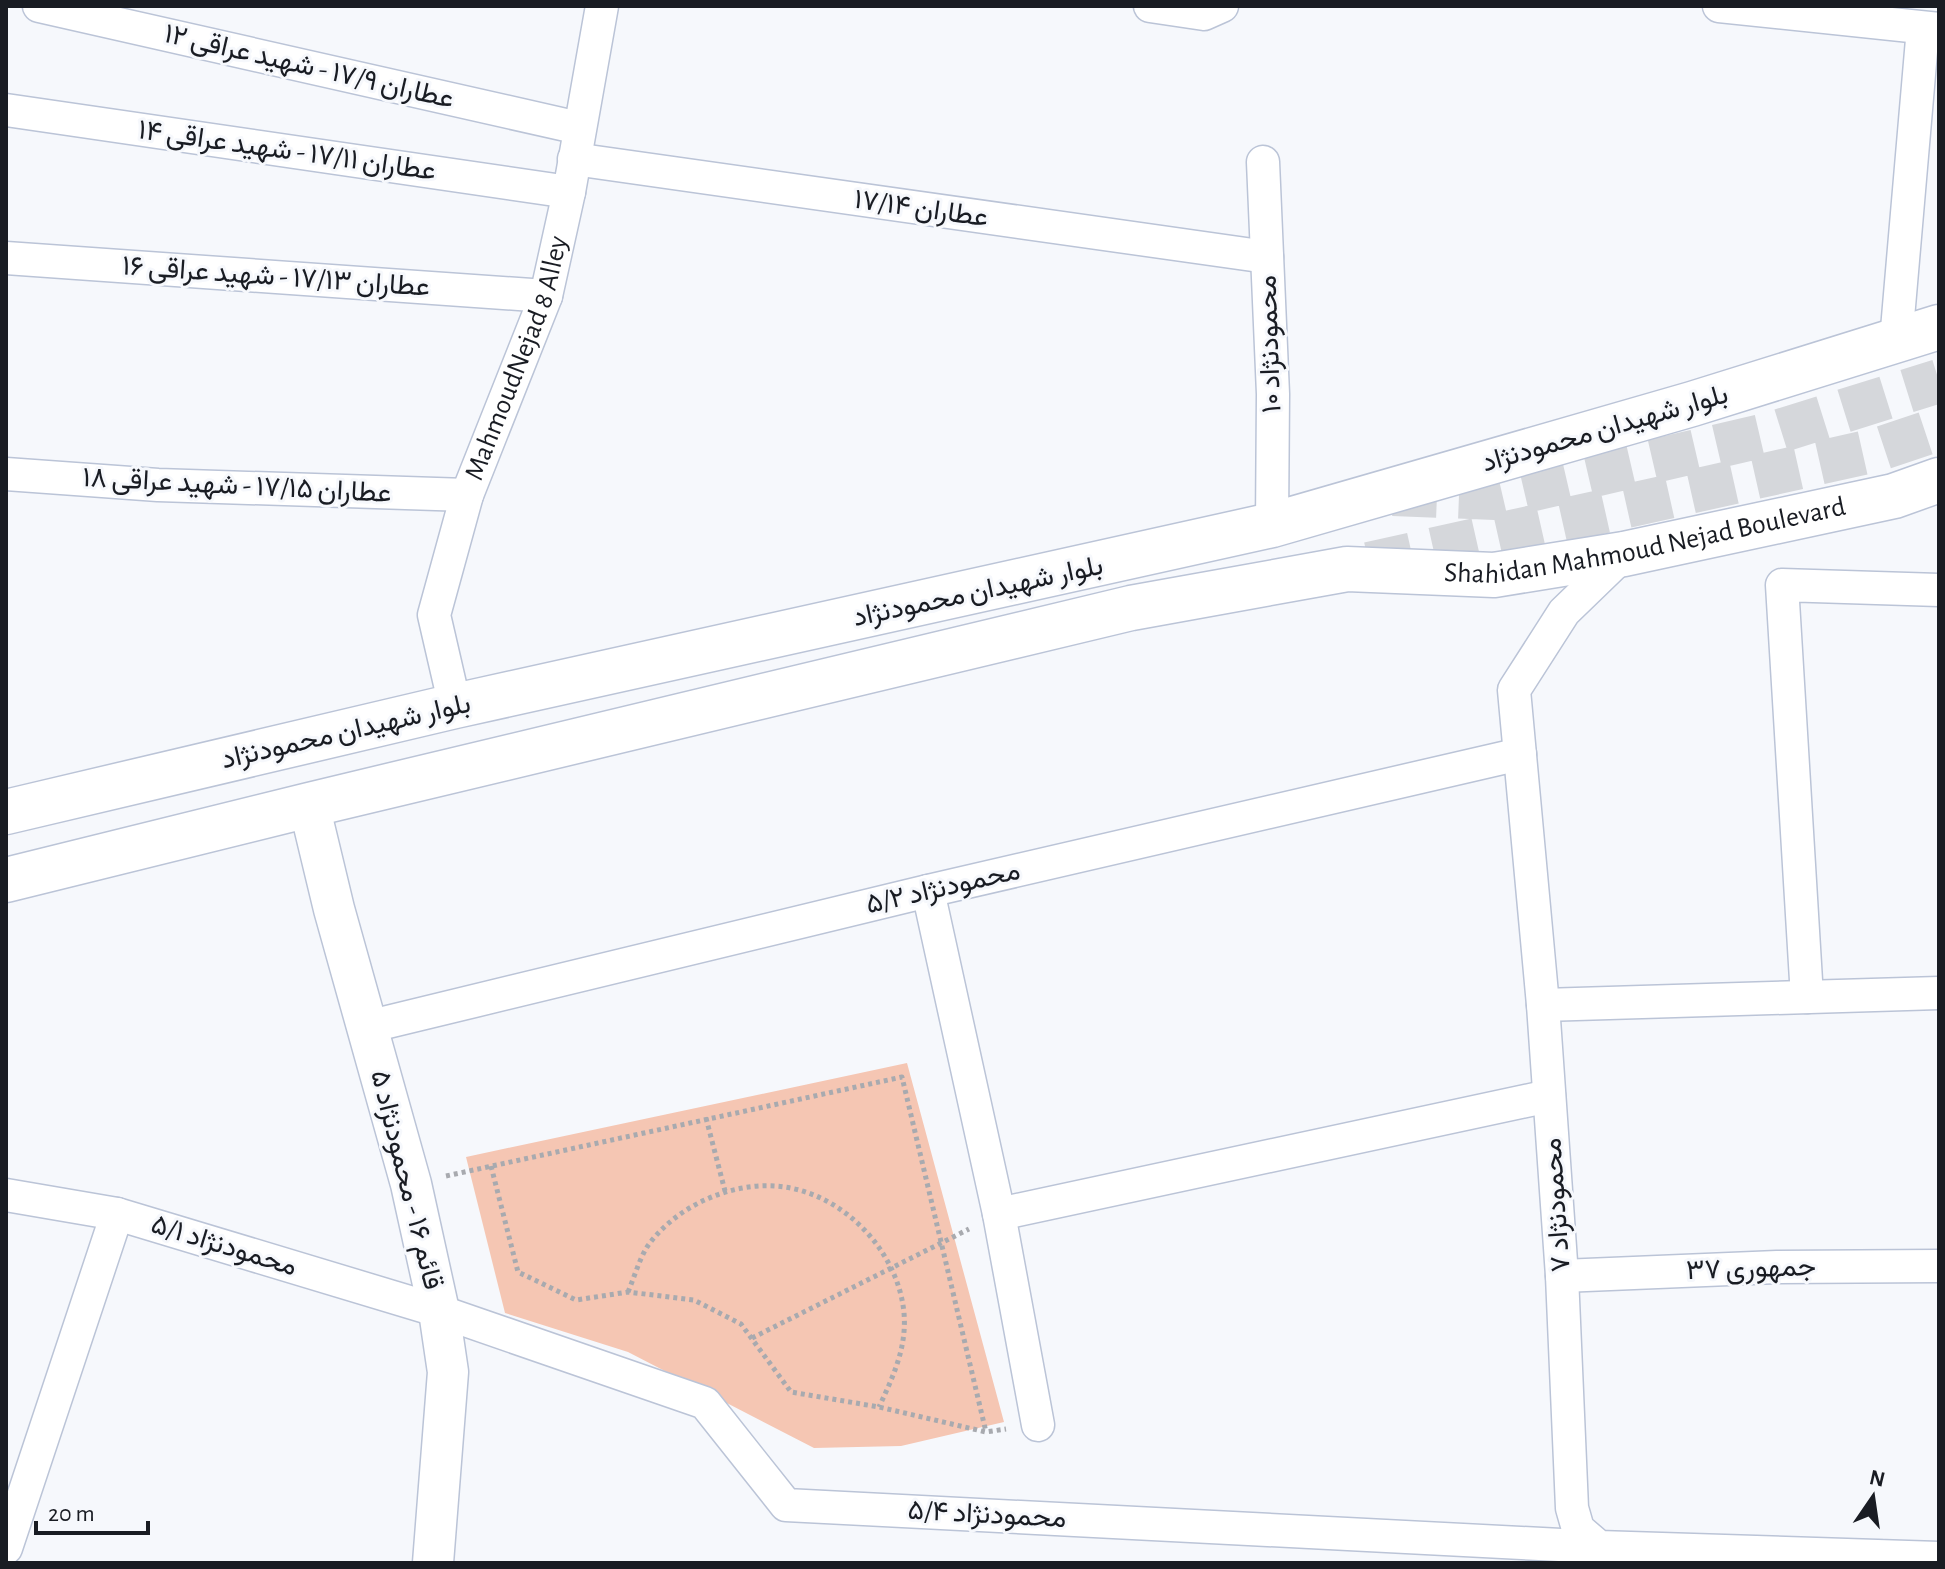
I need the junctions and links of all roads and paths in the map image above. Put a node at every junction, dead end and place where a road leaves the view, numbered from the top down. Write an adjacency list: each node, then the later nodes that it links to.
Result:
1 (39, 6): 8 (street, عطاران ۱۷/۹ - شهید عراقی ۱۲)
2 (602, 6): 8 (street, MahmoudNejad 8 Alley)
3 (1150, 6): 4 (street)
4 (1222, 6)
5 (1719, 6): 6 (street)
6 (1931, 29): 15 (street)
7 (6, 110): 10 (street, عطاران ۱۷/۱۱ - شهید عراقی ۱۴)
8 (577, 143): 10 (street, MahmoudNejad 8 Alley); 11 (street, عطاران ۱۷/۱۴)
9 (1263, 162): 11 (street, محمودنژاد ۱۰)
10 (569, 192): 13 (street, MahmoudNejad 8 Alley)
11 (1267, 257): 19 (street, محمودنژاد ۱۰)
12 (6, 258): 13 (street, عطاران ۱۷/۱۳ - شهید عراقی ۱۶)
13 (546, 296): 18 (street, MahmoudNejad 8 Alley)
14 (1939, 327): 15 (main road, بلوار شهیدان محمودنژاد)
15 (1896, 341): 19 (main road, بلوار شهیدان محمودنژاد)
16 (6, 474): 18 (street, عطاران ۱۷/۱۵ - شهید عراقی ۱۸)
17 (1939, 480): 20 (main road, Shahidan Mahmoud Nejad Boulevard)
18 (467, 495): 22 (street, MahmoudNejad 8 Alley)
19 (1272, 525): 22 (main road, بلوار شهیدان محمودنژاد)
20 (1624, 554): 23 (street, محمودنژاد ۷); 24 (main road, Shahidan Mahmoud Nejad Boulevard)
21 (1939, 590): 29 (street)
22 (455, 706): 25 (main road, بلوار شهیدان محمودنژاد)
23 (1520, 754): 27 (street, محمودنژاد ۵/۲); 30 (street, محمودنژاد ۷)
24 (309, 805): 26 (main road); 31 (street, قائم ۱۶ - محمودنژاد ۵)
25 (6, 812)
26 (6, 880)
27 (928, 891): 31 (street, محمودنژاد ۵/۲); 39 (street)
28 (1939, 993): 29 (street)
29 (1807, 997): 30 (street)
30 (1543, 1005): 32 (street, محمودنژاد ۷)
31 (367, 1027): 35 (street, قائم ۱۶ - محمودنژاد ۵)
32 (1549, 1096): 39 (street); 43 (street, محمودنژاد ۷)
33 (706, 1118): 34 (path); 36 (path); 40 (path)
34 (491, 1166): 35 (path); 44 (path)
35 (411, 1184): 45 (street, قائم ۱۶ - محمودنژاد ۵)
36 (725, 1191): 41 (path); 44 (path)
37 (6, 1195): 38 (street, محمودنژاد ۵/۱)
38 (117, 1214): 45 (street, محمودنژاد ۵/۱); 51 (street)
39 (999, 1214): 40 (path); 48 (street)
40 (942, 1242): 41 (path); 49 (path)
41 (891, 1266): 46 (path); 47 (path)
42 (1939, 1266): 43 (street, جمهوری ۳۷)
43 (1562, 1276): 50 (street, محمودنژاد ۷)
44 (628, 1292): 46 (path)
45 (439, 1311): 50 (street, محمودنژاد ۵/۴); 53 (street, قائم ۱۶ - محمودنژاد ۵)
46 (752, 1338): 47 (path)
47 (879, 1407): 49 (path)
48 (1038, 1425): 49 (path)
49 (986, 1432)
50 (1599, 1547): 52 (street)
51 (6, 1548)
52 (1939, 1558)
53 (433, 1563)

